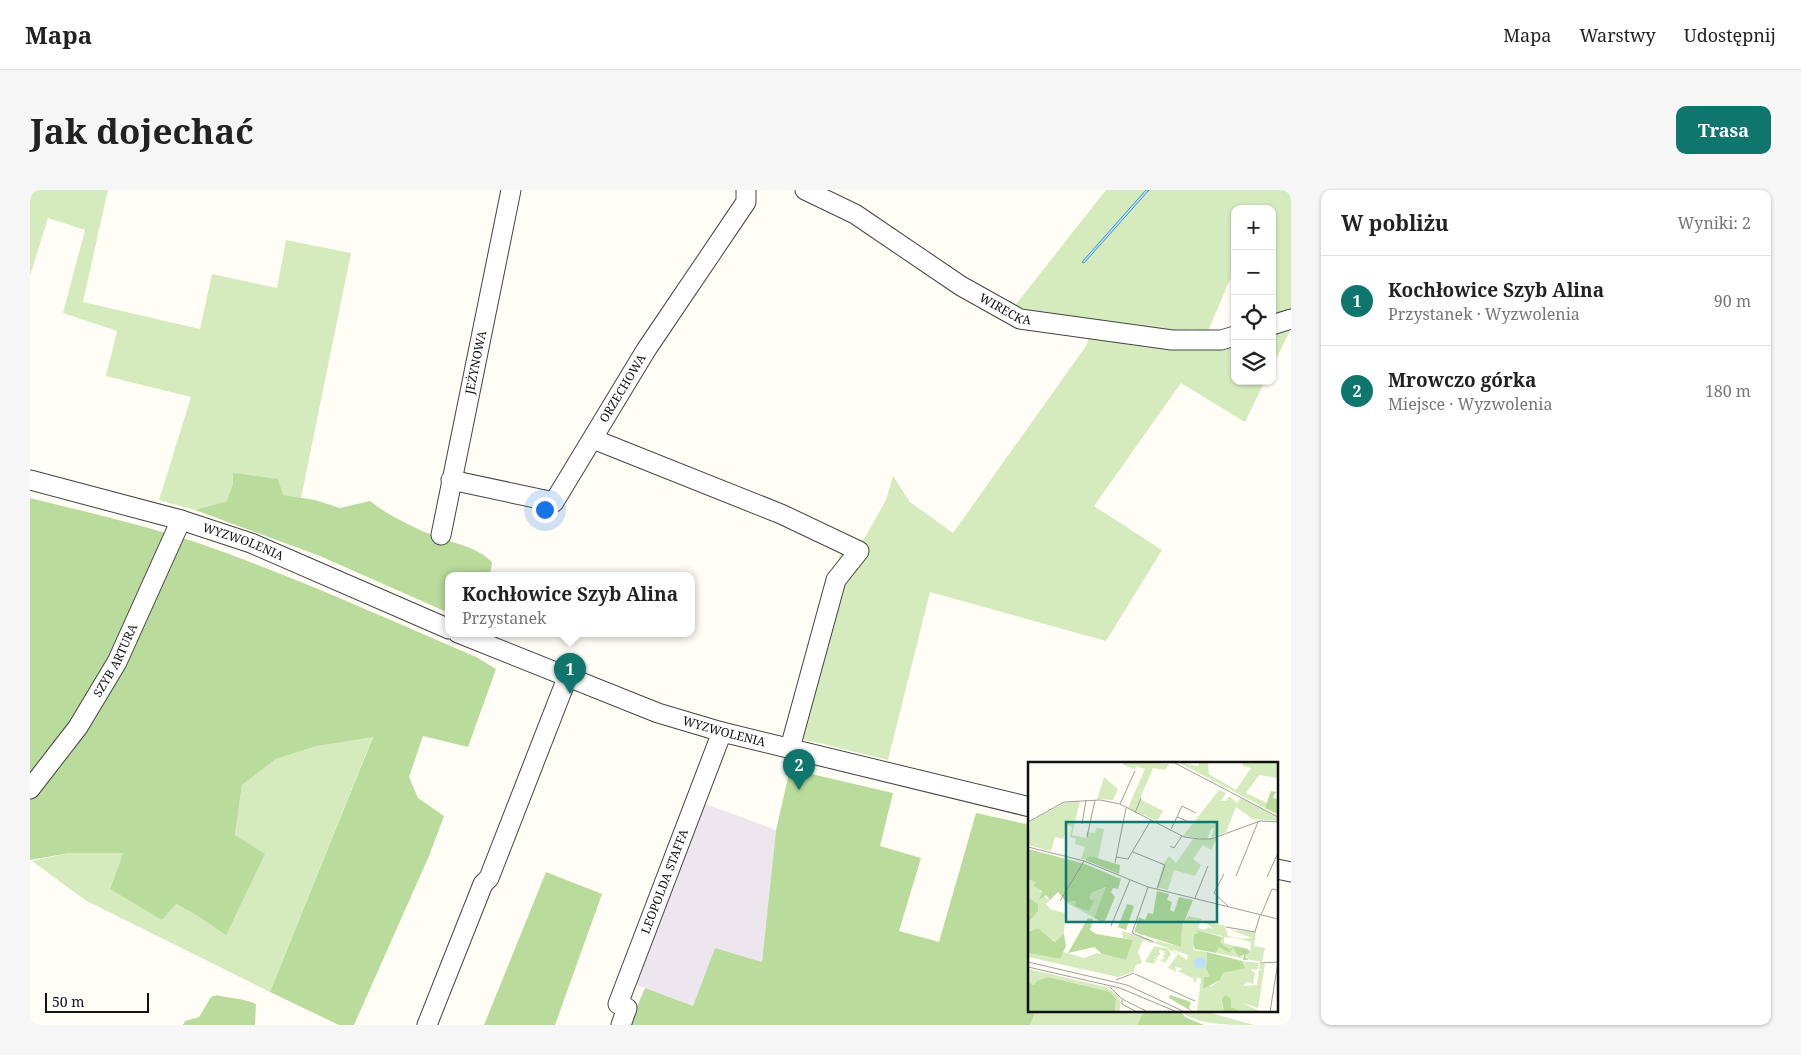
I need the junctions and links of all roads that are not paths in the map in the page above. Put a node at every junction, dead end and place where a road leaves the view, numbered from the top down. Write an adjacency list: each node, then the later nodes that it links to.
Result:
1 (512, 190): 9 (street, JEŻYNOWA)
2 (746, 190): 7 (street, ORZECHOWA)
3 (805, 190): 6 (street, WIRECKA)
4 (1291, 319): 5 (street)
5 (1276, 324)
6 (1231, 337)
7 (593, 439): 9 (street, ORZECHOWA); 16 (street)
8 (30, 480): 10 (street, WYZWOLENIA)
9 (451, 480): 11 (street, JEŻYNOWA)
10 (182, 520): 12 (street, WYZWOLENIA); 17 (street, SZYB ARTURA)
11 (441, 535)
12 (445, 627)
13 (468, 637): 14 (street, WYZWOLENIA)
14 (567, 678): 15 (street, WYZWOLENIA); 21 (street)
15 (722, 732): 16 (street, WYZWOLENIA); 22 (street, LEOPOLDA STAFFA)
16 (790, 748): 18 (street, WYZWOLENIA)
17 (30, 789)
18 (1028, 807)
19 (1278, 868): 20 (street)
20 (1291, 872)
21 (427, 1025)
22 (621, 1025)

